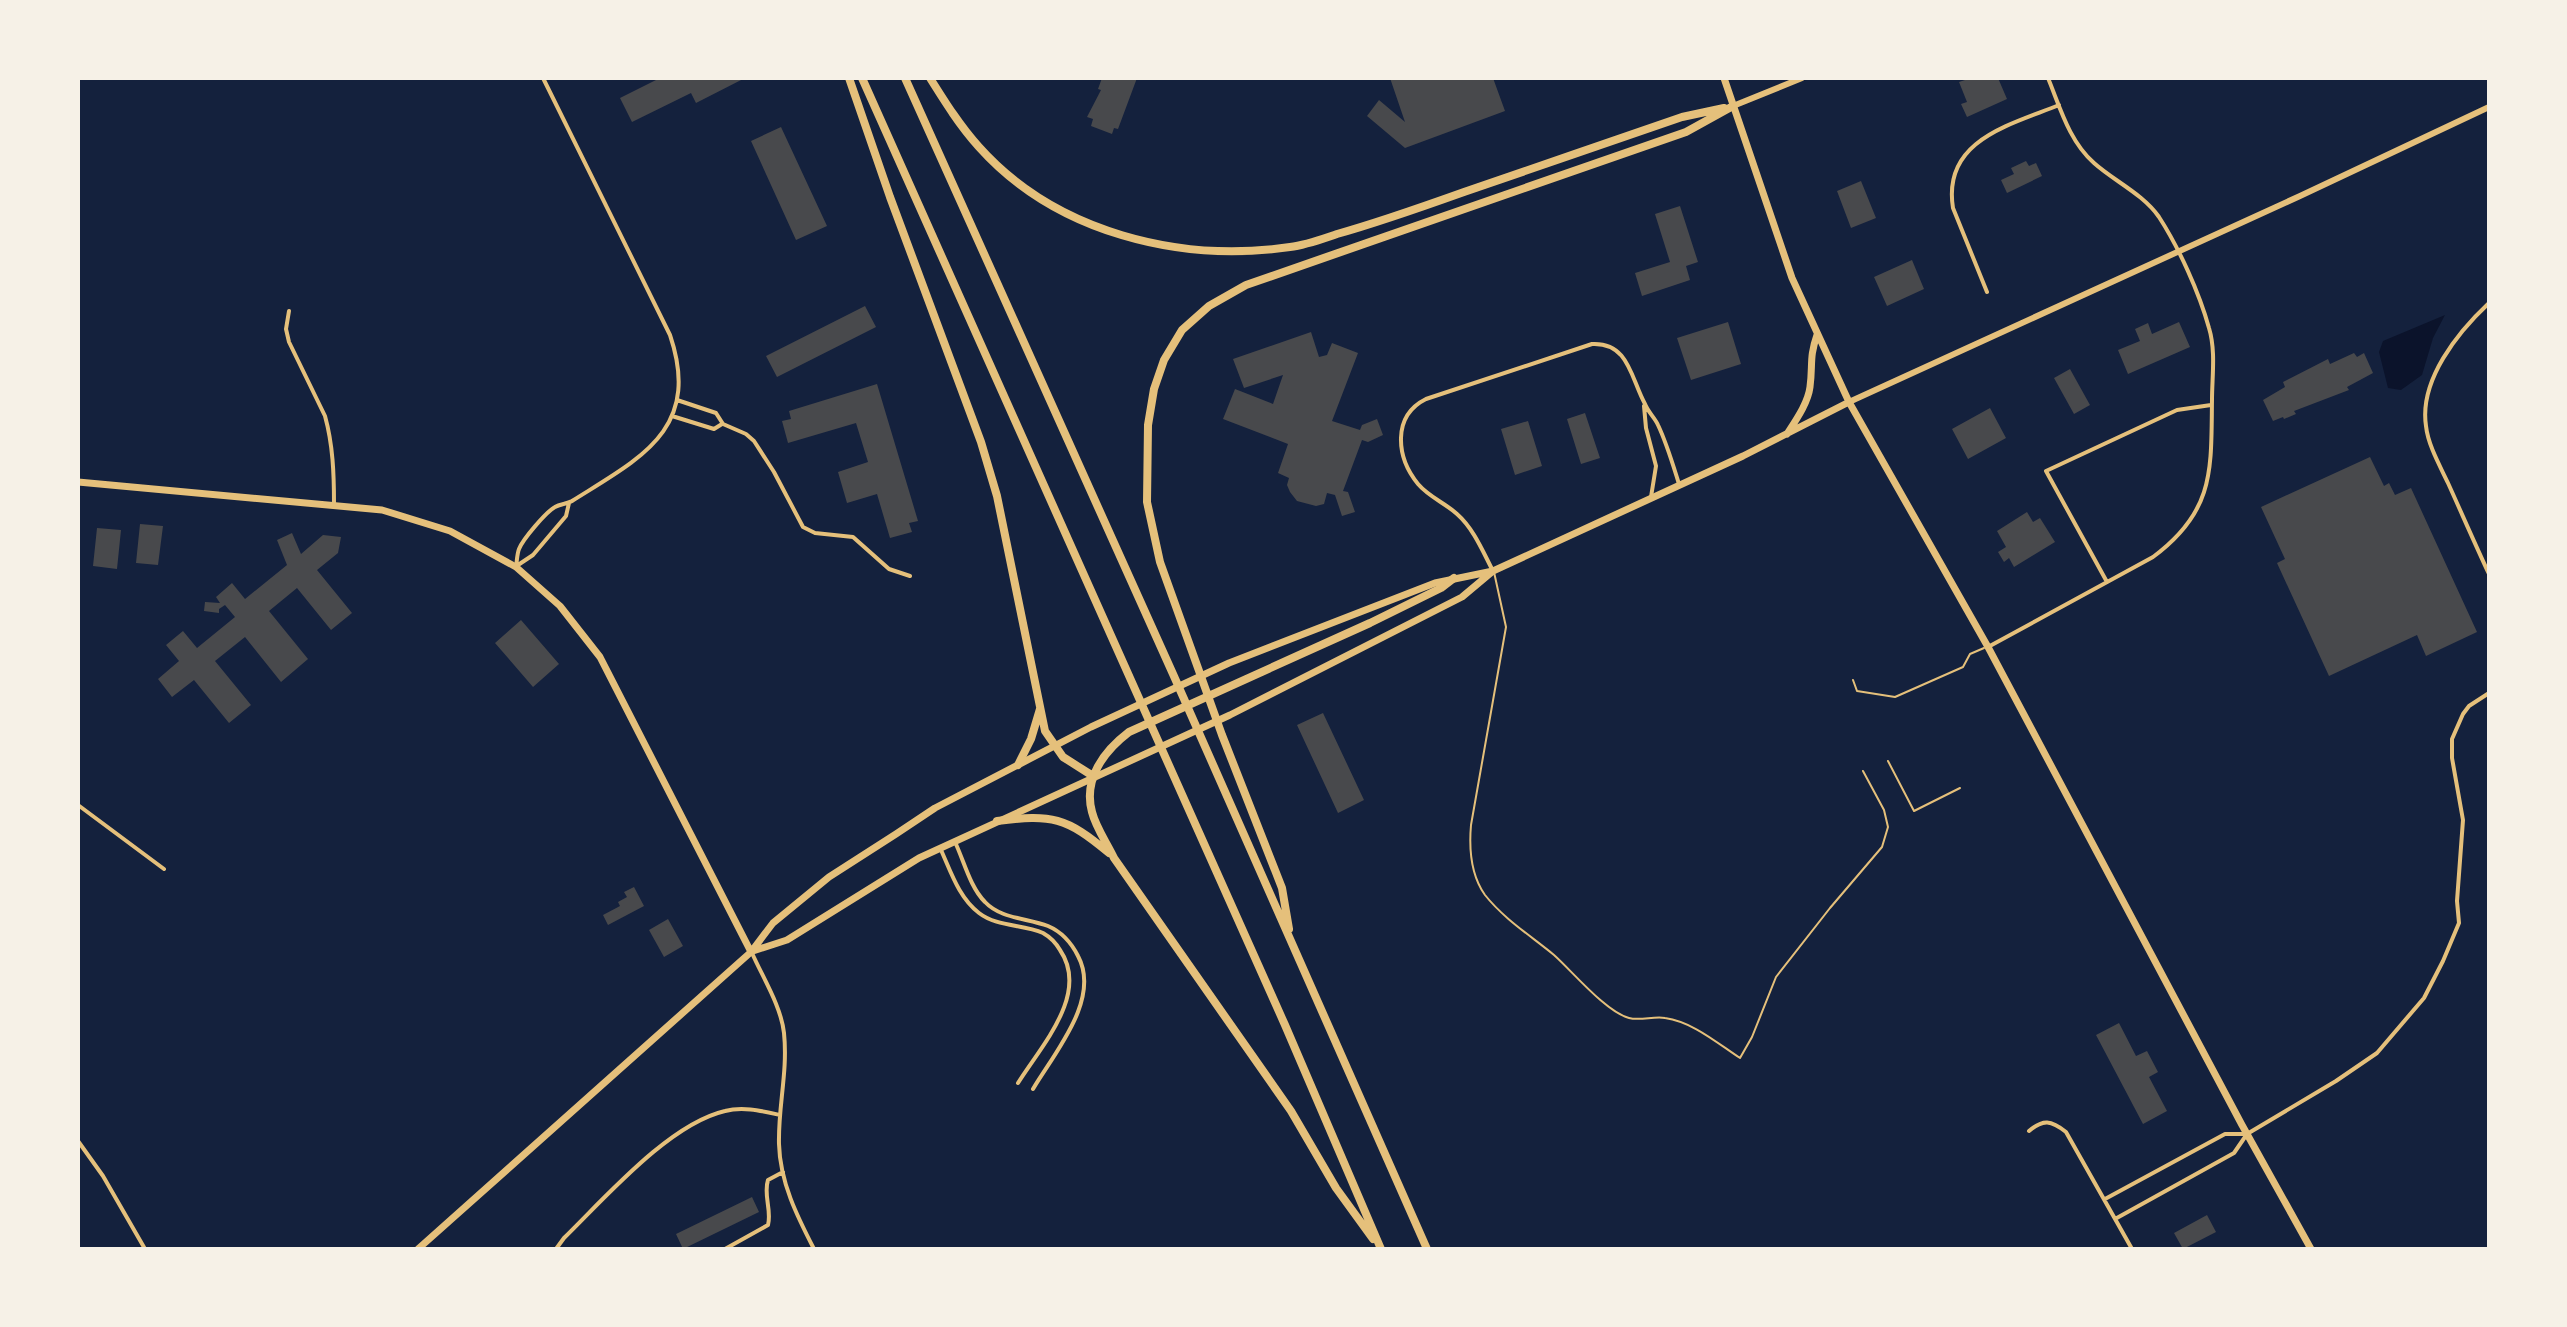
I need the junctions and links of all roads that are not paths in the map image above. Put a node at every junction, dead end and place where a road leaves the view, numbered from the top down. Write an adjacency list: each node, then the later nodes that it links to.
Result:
1 (543, 78): 17 (street)
2 (849, 78): 38 (highway)
3 (862, 78): 67 (highway)
4 (905, 78): 51 (highway)
5 (930, 78): 10 (highway)
6 (1724, 78): 10 (main road)
7 (1802, 78): 10 (main road)
8 (2048, 78): 9 (street)
9 (2059, 105): 12 (street); 13 (street)
10 (1733, 106): 16 (main road); 51 (highway)
11 (2489, 107): 12 (main road)
12 (2177, 252): 18 (main road); 20 (street)
13 (1987, 292)
14 (2489, 303): 31 (street)
15 (289, 311): 28 (street)
16 (1817, 335): 18 (main road); 23 (main road)
17 (677, 400): 21 (street); 22 (street)
18 (1849, 402): 23 (main road); 35 (main road)
19 (1644, 403): 25 (street); 26 (street); 30 (street)
20 (2212, 405): 34 (street); 34 (street)
21 (672, 416): 22 (street); 27 (street)
22 (723, 424): 32 (street)
23 (1786, 434): 25 (main road)
24 (78, 482): 28 (main road)
25 (1679, 484): 26 (main road)
26 (1651, 497): 30 (main road)
27 (569, 503): 29 (street); 29 (street)
28 (334, 504): 29 (main road)
29 (516, 567): 52 (main road)
30 (1493, 571): 33 (main road); 42 (lane); 43 (main road)
31 (2489, 574)
32 (910, 576)
33 (1454, 578): 39 (main road); 43 (highway)
34 (2107, 582): 35 (street)
35 (1988, 647): 36 (lane); 57 (main road)
36 (1853, 680)
37 (2489, 693): 57 (street)
38 (1040, 708): 39 (highway); 41 (highway)
39 (1054, 747): 41 (main road); 43 (highway)
40 (1888, 761): 44 (lane)
41 (1018, 765): 52 (main road)
42 (1863, 771)
43 (1093, 776): 46 (main road); 49 (highway)
44 (1960, 788)
45 (78, 805): 50 (street)
46 (997, 821): 47 (main road); 49 (highway)
47 (955, 842): 48 (main road); 54 (street)
48 (941, 850): 52 (main road); 53 (street)
49 (1114, 858): 67 (highway)
50 (164, 869)
51 (1291, 942): 68 (highway)
52 (751, 952): 55 (street); 63 (main road)
53 (1018, 1083)
54 (1033, 1089)
55 (780, 1115): 59 (street); 64 (street)
56 (2029, 1131): 60 (street)
57 (2247, 1134): 60 (street); 61 (street); 70 (main road)
58 (78, 1141): 62 (street)
59 (783, 1172): 65 (street); 66 (street)
60 (2105, 1199): 61 (street)
61 (2115, 1219): 69 (street)
62 (145, 1249)
63 (418, 1249)
64 (556, 1249)
65 (725, 1249)
66 (814, 1249)
67 (1380, 1249)
68 (1427, 1249)
69 (2132, 1249)
70 (2311, 1249)

